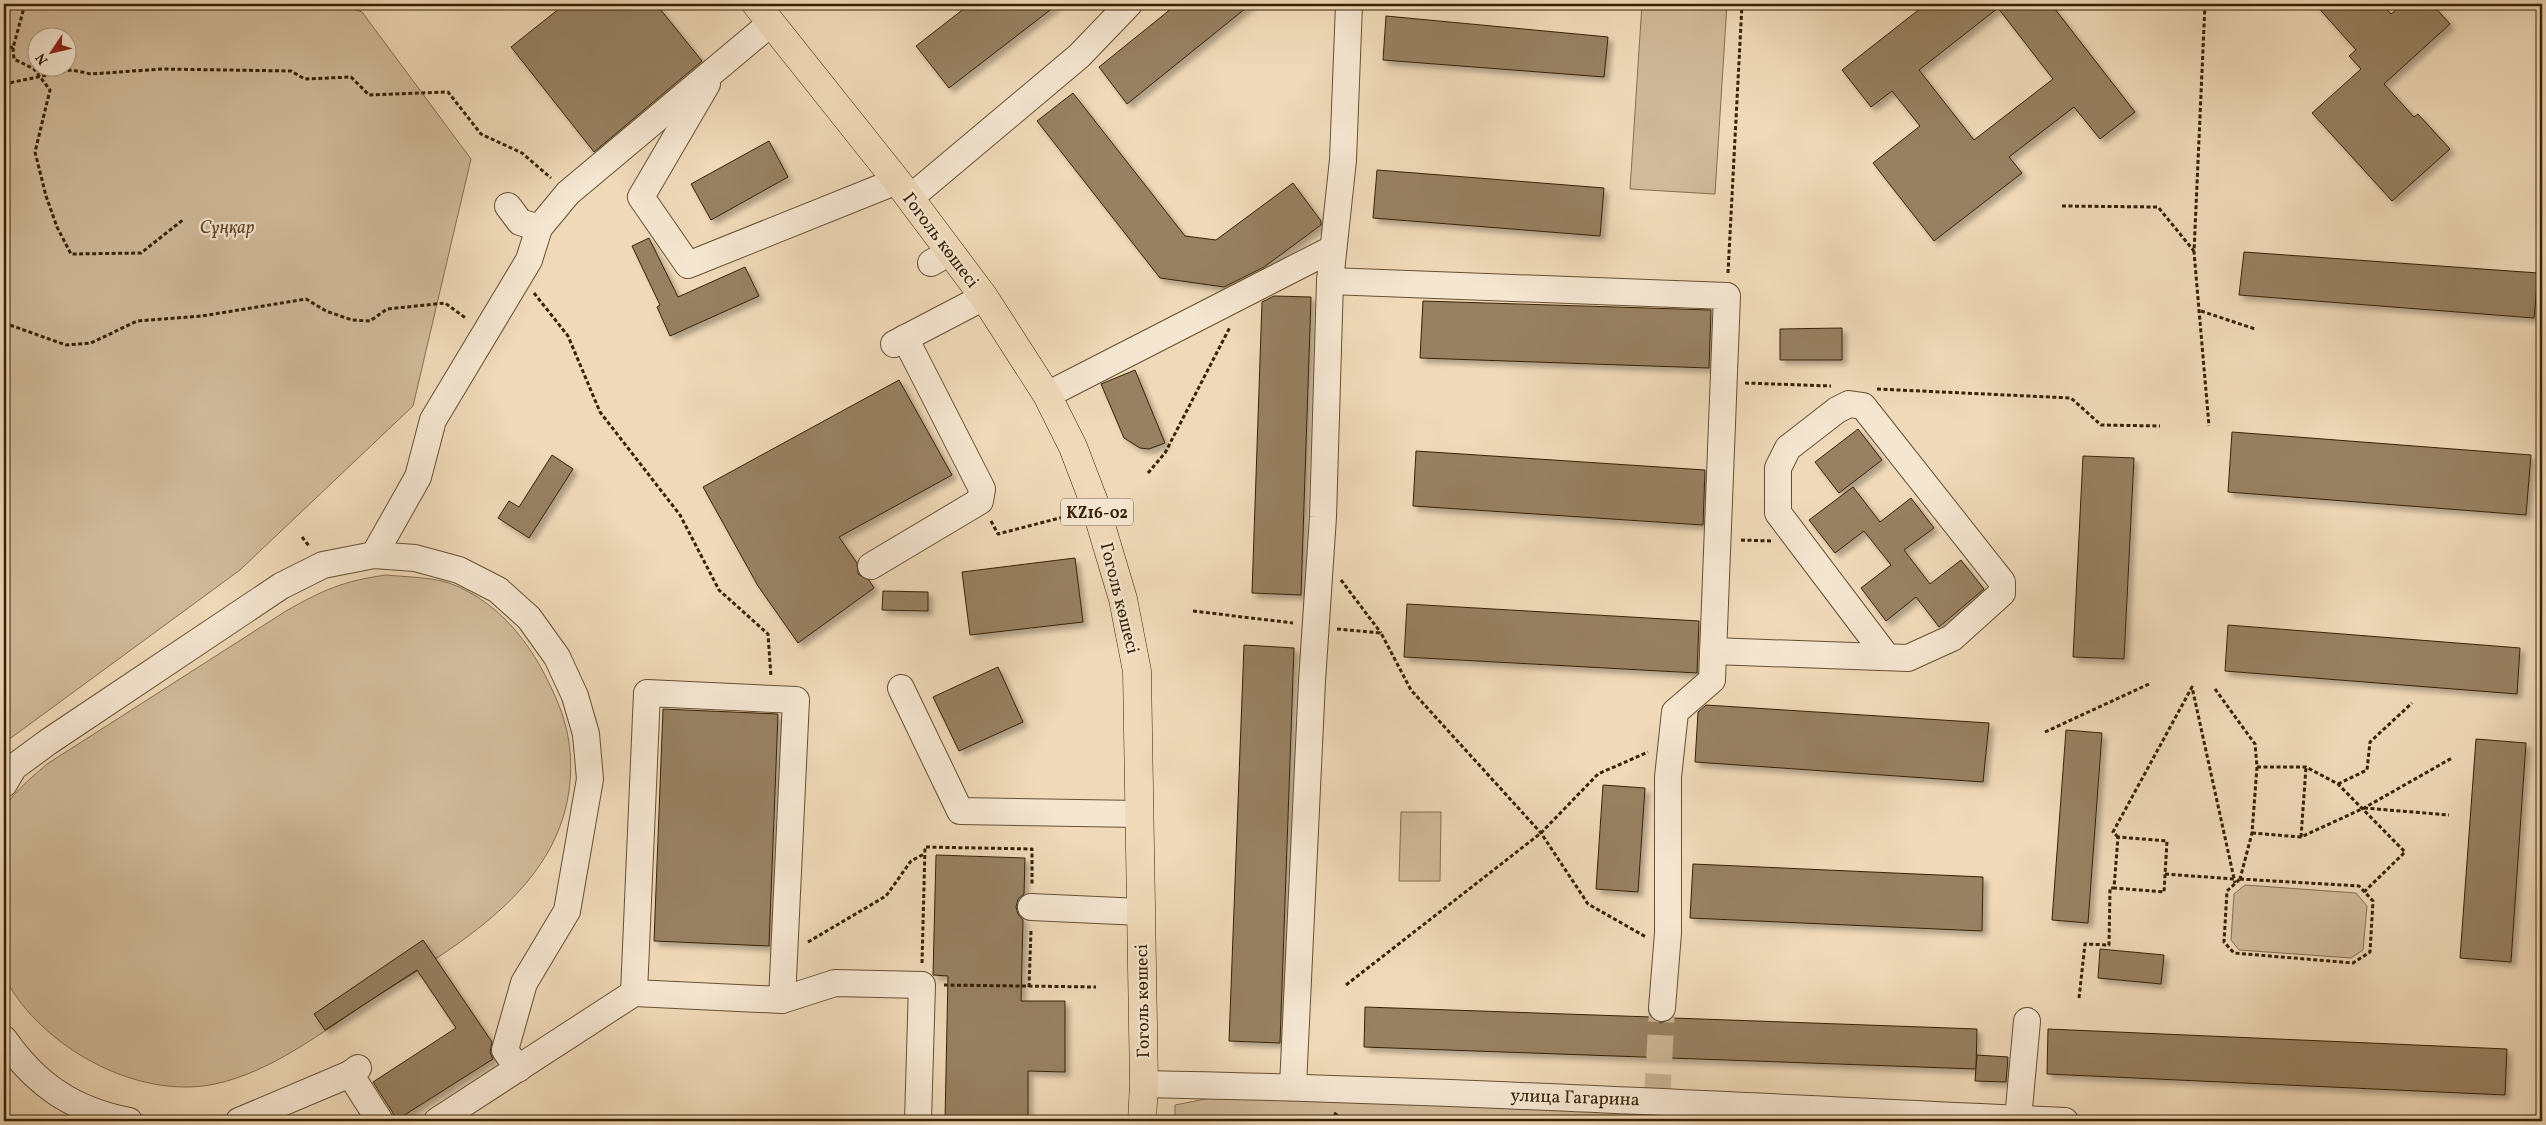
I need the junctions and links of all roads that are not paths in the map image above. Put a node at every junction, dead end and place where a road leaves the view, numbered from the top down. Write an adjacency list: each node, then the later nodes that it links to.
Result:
1 (1129, 4): 5 (street)
2 (1349, 4): 8 (street)
3 (764, 13): 4 (street); 5 (main road, Гоголь көшесі / KZ16-02)
4 (717, 68): 5 (street); 7 (street)
5 (904, 189): 10 (main road, Гоголь көшесі / KZ16-02)
6 (508, 206): 7 (street)
7 (539, 228): 12 (street)
8 (1332, 249): 9 (street); 11 (street)
9 (1330, 281): 14 (street); 28 (street)
10 (984, 297): 11 (main road, Гоголь көшесі / KZ16-02); 13 (street)
11 (1047, 395): 18 (main road, Гоголь көшесі / KZ16-02)
12 (374, 555): 17 (street); 26 (street)
13 (871, 566)
14 (1713, 651): 15 (street); 23 (street)
15 (1887, 657): 15 (street)
16 (901, 688): 18 (street)
17 (4, 784)
18 (1139, 814): 20 (main road, Гоголь көшесі / KZ16-02)
19 (1031, 908): 20 (street)
20 (1141, 912): 27 (main road, Гоголь көшесі / KZ16-02)
21 (634, 993): 22 (street); 22 (street); 26 (street)
22 (782, 1000): 34 (street)
23 (1662, 1008)
24 (2028, 1022): 29 (street)
25 (4, 1039): 30 (street)
26 (518, 1069): 33 (street)
27 (1144, 1084): 28 (street, улица Гагарина); 35 (main road, Гоголь көшесі / KZ16-02)
28 (1293, 1086): 29 (street, улица Гагарина)
29 (2018, 1119): 36 (street, улица Гагарина)
30 (129, 1121)
31 (240, 1121): 32 (street)
32 (380, 1121)
33 (438, 1121)
34 (918, 1121)
35 (1142, 1121)
36 (2066, 1121)

